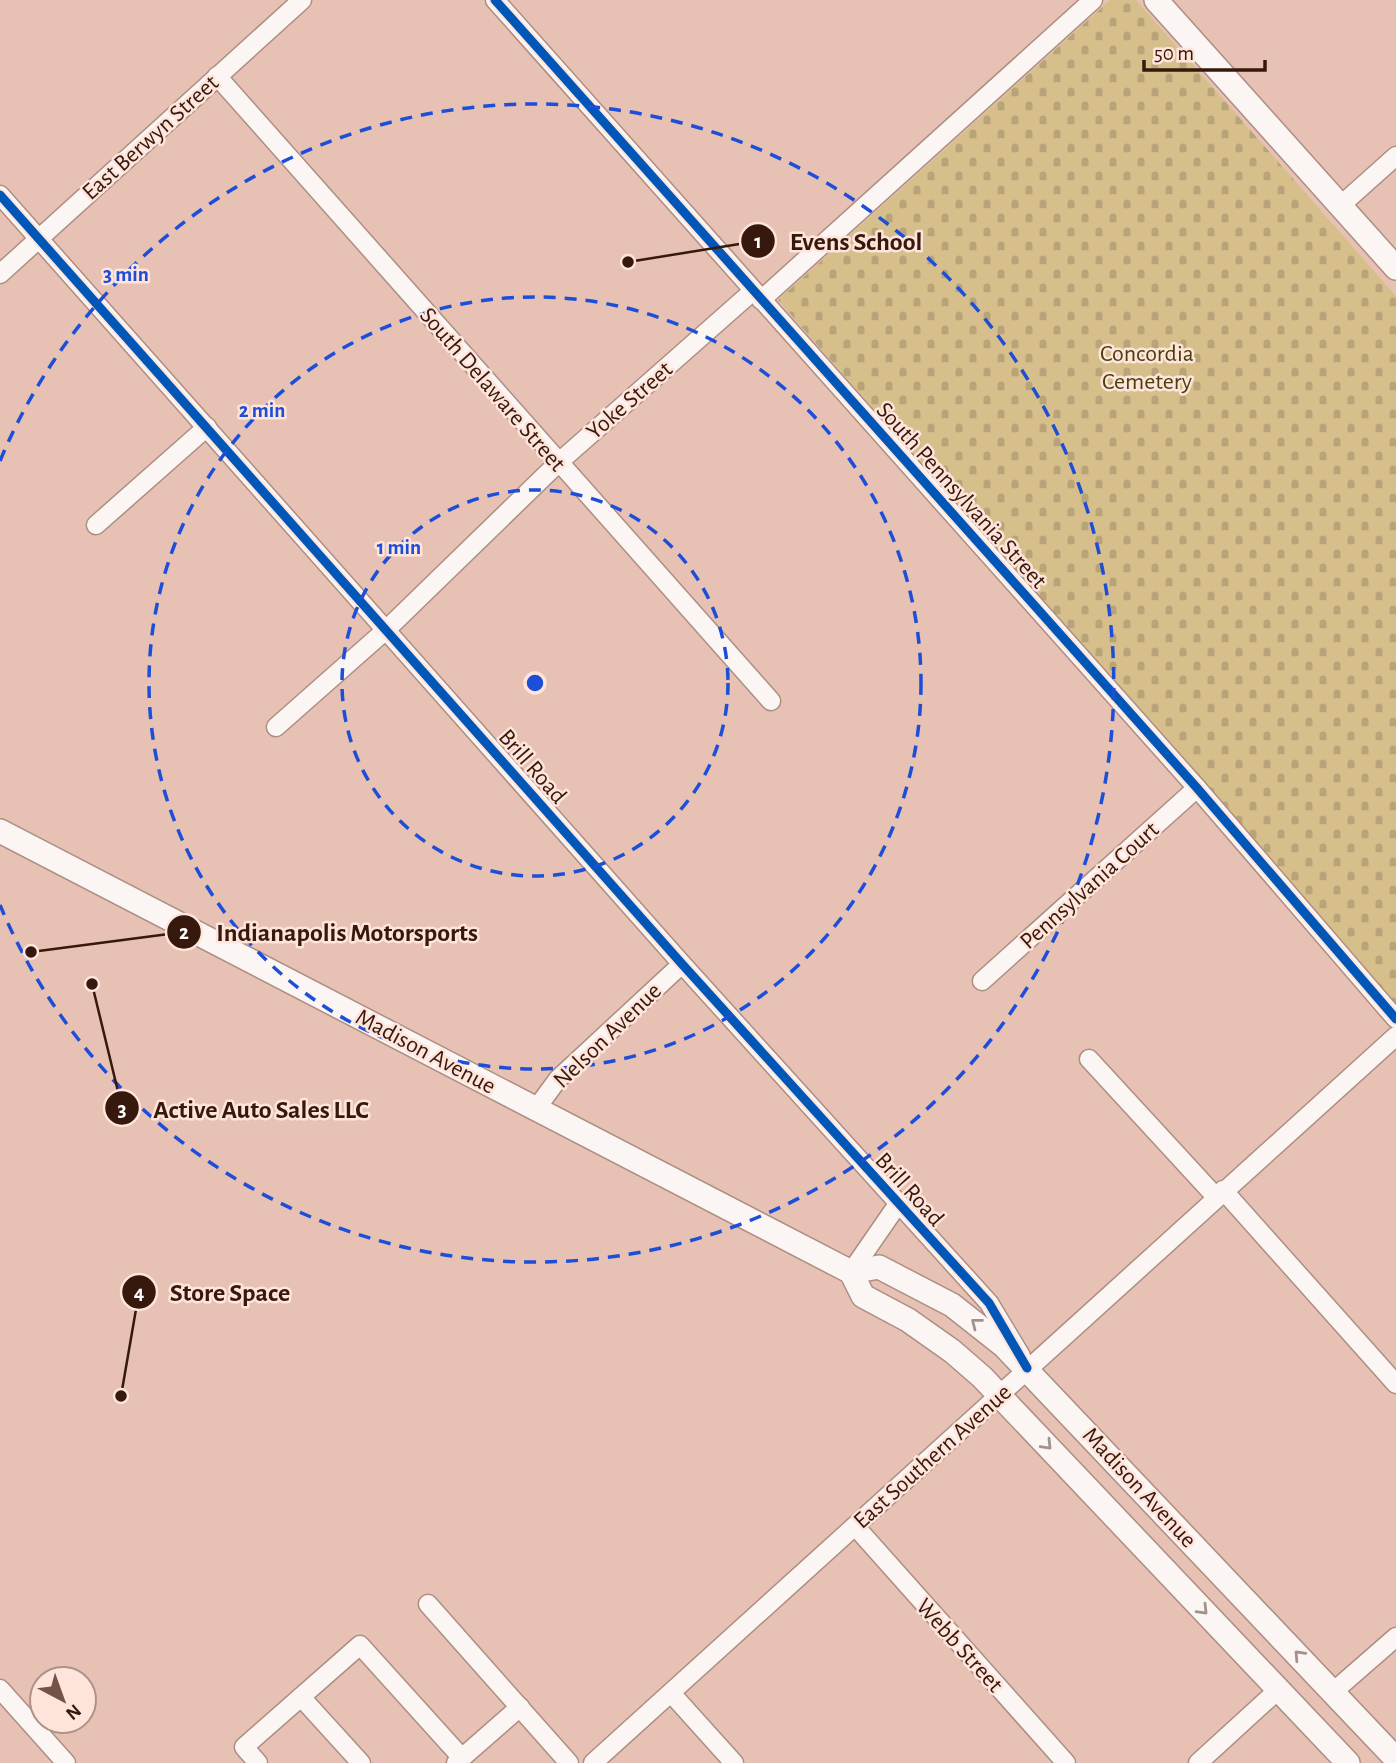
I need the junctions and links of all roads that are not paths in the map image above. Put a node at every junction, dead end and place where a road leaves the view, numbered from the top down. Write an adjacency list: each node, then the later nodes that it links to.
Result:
1 (302, 0): 5 (street, East Berwyn Street)
2 (495, 0): 12 (street, South Pennsylvania Street)
3 (1093, 0): 12 (street, Yoke Street)
4 (1156, 0): 8 (main road)
5 (217, 76): 9 (street, East Berwyn Street); 14 (street, South Delaware Street)
6 (1396, 156): 8 (street)
7 (0, 195): 9 (street, Brill Road)
8 (1340, 206): 10 (main road)
9 (39, 239): 11 (street, East Berwyn Street); 13 (street, Brill Road)
10 (1396, 268)
11 (0, 275)
12 (757, 295): 14 (street, Yoke Street); 19 (street, South Pennsylvania Street)
13 (207, 427): 15 (street); 16 (street, Brill Road)
14 (558, 463): 16 (street, Yoke Street); 17 (street, South Delaware Street)
15 (96, 525)
16 (387, 629): 18 (street, Yoke Street); 21 (street, Brill Road)
17 (771, 701)
18 (276, 727)
19 (1196, 788): 22 (street, Pennsylvania Court); 23 (street, South Pennsylvania Street)
20 (0, 831): 26 (main road, Madison Avenue)
21 (682, 964): 26 (street, Nelson Avenue); 28 (street, Brill Road)
22 (982, 981)
23 (1396, 1019)
24 (1396, 1036): 27 (street, East Southern Avenue)
25 (1089, 1059): 27 (street)
26 (536, 1109): 29 (main road, Madison Avenue)
27 (1219, 1194): 30 (street, East Southern Avenue); 31 (street)
28 (898, 1204): 29 (street); 30 (street, Brill Road)
29 (850, 1272): 30 (main road, Madison Avenue, one-way to 29); 32 (main road, Madison Avenue)
30 (1027, 1368): 32 (street, East Southern Avenue); 38 (main road, Madison Avenue, one-way to 30)
31 (1396, 1384)
32 (1000, 1395): 33 (street, East Southern Avenue); 37 (main road, Madison Avenue, one-way to 37)
33 (855, 1527): 39 (street, East Southern Avenue); 50 (street, Webb Street)
34 (428, 1604): 41 (street)
35 (1396, 1637): 38 (street)
36 (0, 1689): 44 (street)
37 (1279, 1689): 51 (street); 52 (main road, Madison Avenue)
38 (1333, 1692): 42 (main road, Madison Avenue)
39 (671, 1693): 48 (street, East Southern Avenue); 49 (street)
40 (302, 1697): 43 (street); 45 (street); 46 (street)
41 (520, 1707): 43 (street); 47 (street)
42 (1396, 1759)
43 (459, 1760)
44 (66, 1763)
45 (258, 1763)
46 (361, 1763)
47 (569, 1763)
48 (593, 1763)
49 (734, 1763)
50 (1066, 1763)
51 (1198, 1763)
52 (1348, 1763)

